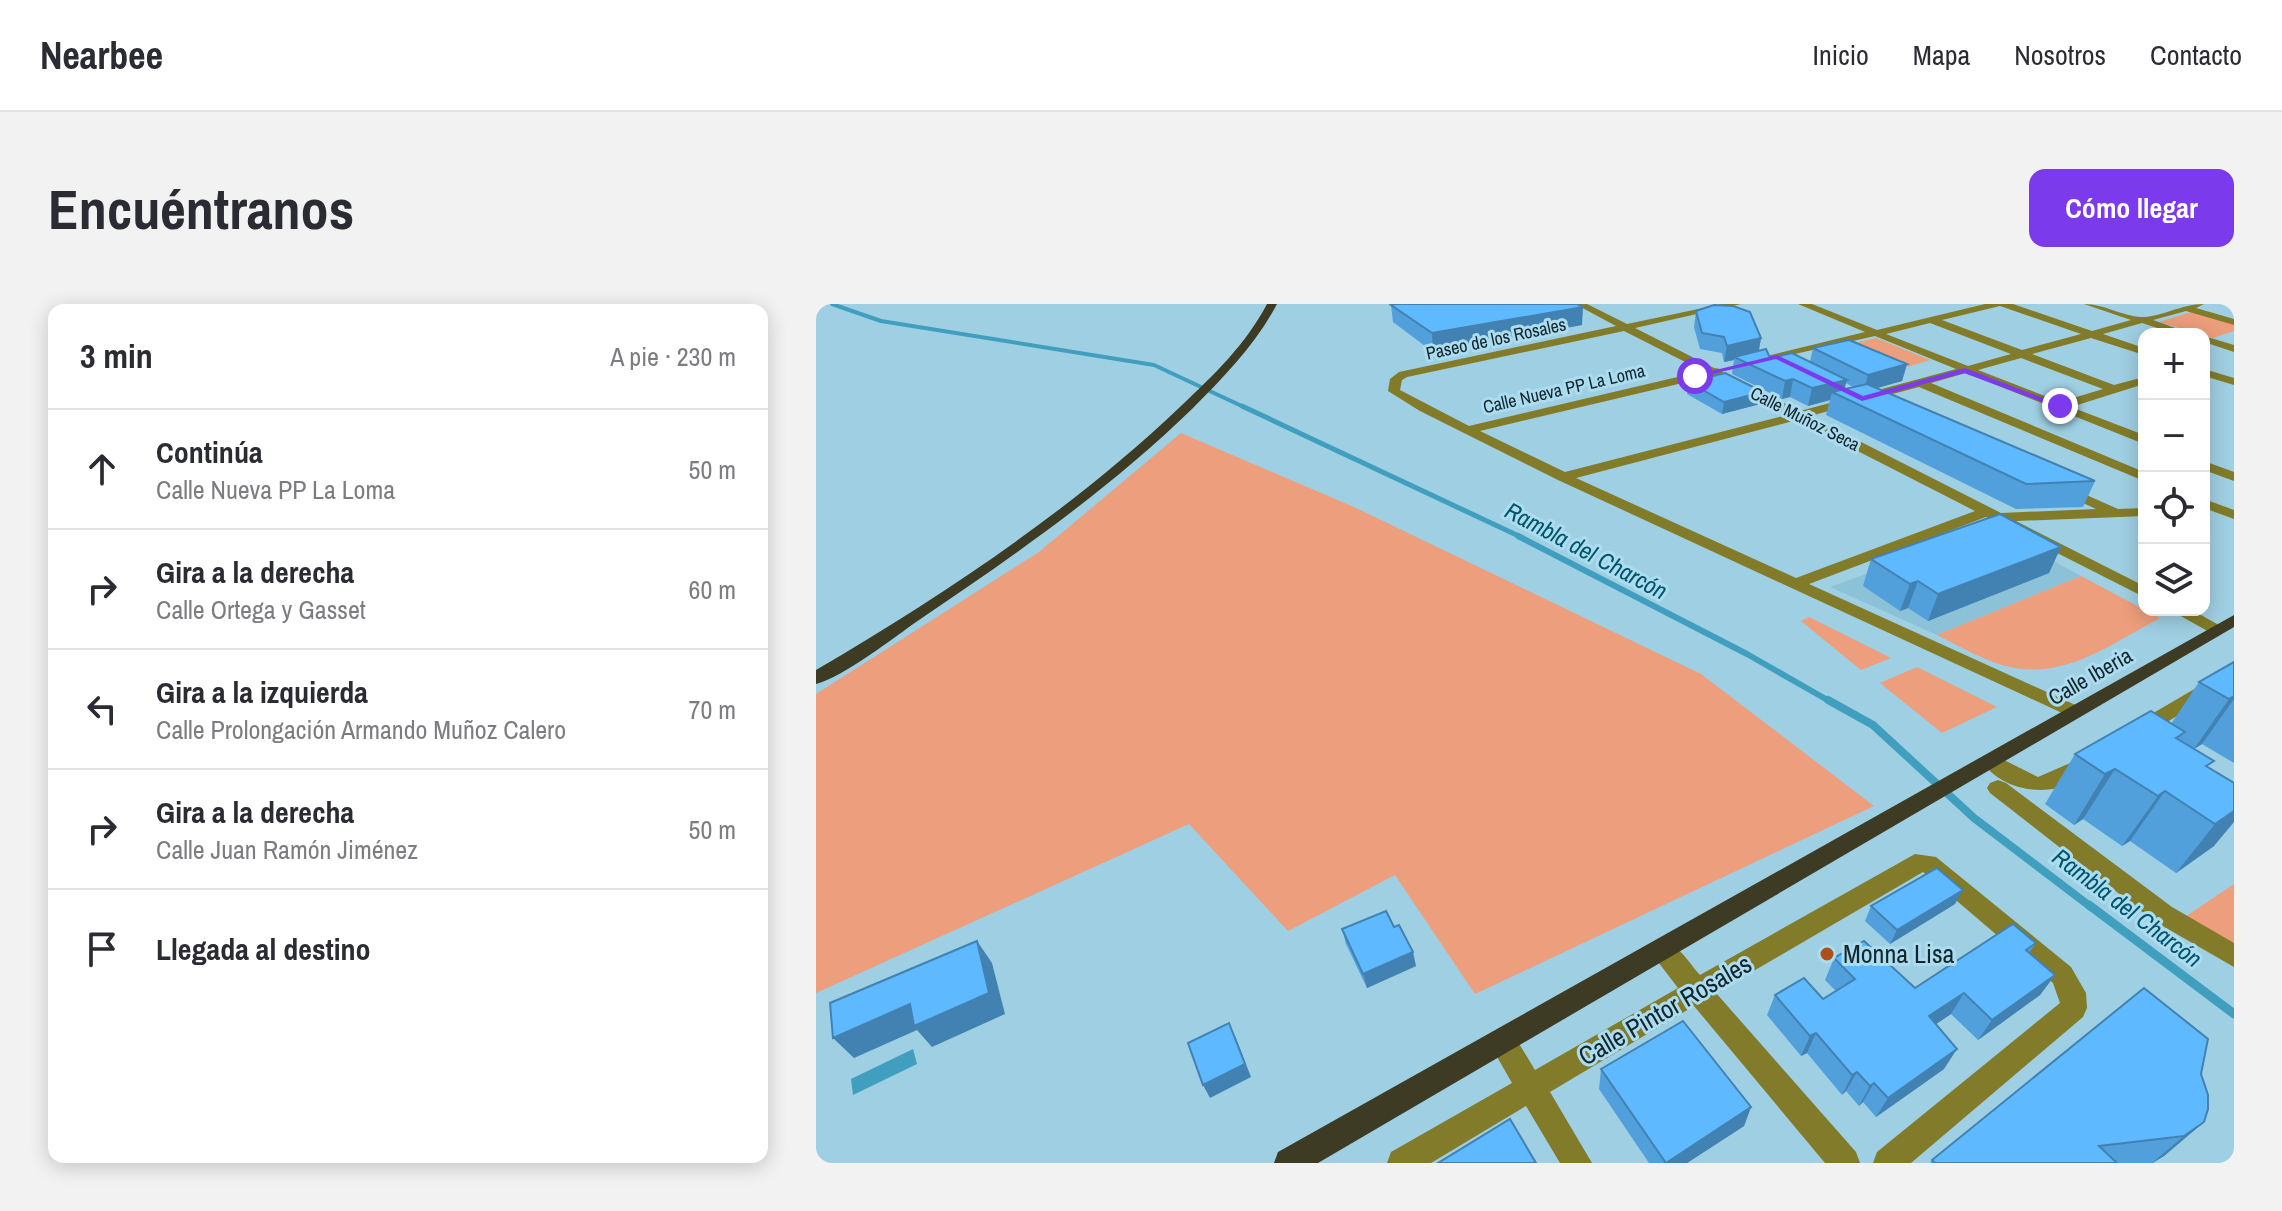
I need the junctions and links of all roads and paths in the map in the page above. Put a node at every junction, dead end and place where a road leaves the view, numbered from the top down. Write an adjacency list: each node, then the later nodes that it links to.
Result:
1 (1272, 304): 58 (main road)
2 (1580, 304): 13 (street, Calle Muñoz Seca)
3 (1736, 304): 13 (street, Paseo de los Rosales)
4 (1803, 304): 15 (street)
5 (2000, 304): 10 (street); 16 (street)
6 (2089, 304): 11 (street)
7 (2171, 304): 9 (street)
8 (2199, 304): 9 (street)
9 (2185, 308): 11 (street); 12 (street)
10 (1932, 320): 15 (street); 21 (street)
11 (2143, 321): 14 (street); 16 (street)
12 (2234, 322)
13 (1627, 328): 27 (street, Paseo de los Rosales); 30 (street, Calle Muñoz Seca)
14 (2167, 328)
15 (1875, 334): 18 (street); 29 (street)
16 (2092, 334): 20 (street); 21 (street)
17 (2210, 341): 19 (street)
18 (1832, 344): 23 (street); 24 (street)
19 (2233, 348): 22 (street)
20 (2138, 350)
21 (2022, 354): 29 (street); 36 (street)
22 (2218, 354)
23 (1857, 355)
24 (1777, 357): 25 (street); 26 (street)
25 (1753, 362)
26 (1791, 364)
27 (1451, 365): 38 (street); 38 (street, Paseo de los Rosales)
28 (1730, 368): 30 (street, Calle Nueva PP La Loma)
29 (1965, 371): 35 (street); 41 (street)
30 (1712, 372): 42 (street, Calle Muñoz Seca); 43 (street, Calle Nueva PP La Loma)
31 (1895, 372): 35 (street)
32 (2210, 374): 34 (street)
33 (2138, 382): 36 (street)
34 (2234, 382)
35 (1920, 383): 39 (street); 46 (street)
36 (2116, 390): 41 (street)
37 (1848, 392): 39 (street)
38 (1422, 396): 43 (street)
39 (1862, 399): 40 (street); 42 (street)
40 (1876, 405)
41 (2060, 406): 44 (street)
42 (1795, 415): 47 (street); 52 (street, Calle Muñoz Seca)
43 (1467, 430): 47 (street)
44 (2138, 438)
45 (2210, 467): 48 (street)
46 (2138, 474)
47 (1563, 477): 53 (street)
48 (2234, 477)
49 (2046, 481): 51 (street)
50 (2138, 512): 51 (street)
51 (2116, 513): 52 (street)
52 (1995, 514): 53 (street); 54 (street, Calle Muñoz Seca)
53 (1795, 584): 59 (street)
54 (2138, 589)
55 (2197, 616): 56 (street)
56 (2225, 625): 59 (main road, Calle Iberia)
57 (2234, 672): 60 (street)
58 (816, 678)
59 (2075, 713): 60 (main road, Calle Iberia)
60 (1992, 761): 62 (main road, Calle Iberia)
61 (1998, 788): 63 (street)
62 (1662, 950): 64 (street); 65 (main road, Calle Iberia)
63 (2234, 956)
64 (1699, 990): 66 (street, Calle Pintor Rosales); 70 (street); 71 (street, Calle Pintor Rosales)
65 (1502, 1041): 66 (street); 67 (main road, Calle Iberia)
66 (1531, 1089): 68 (street, Calle Pintor Rosales); 69 (street)
67 (1289, 1163)
68 (1402, 1163)
69 (1577, 1163)
70 (1845, 1163)
71 (1888, 1163)

